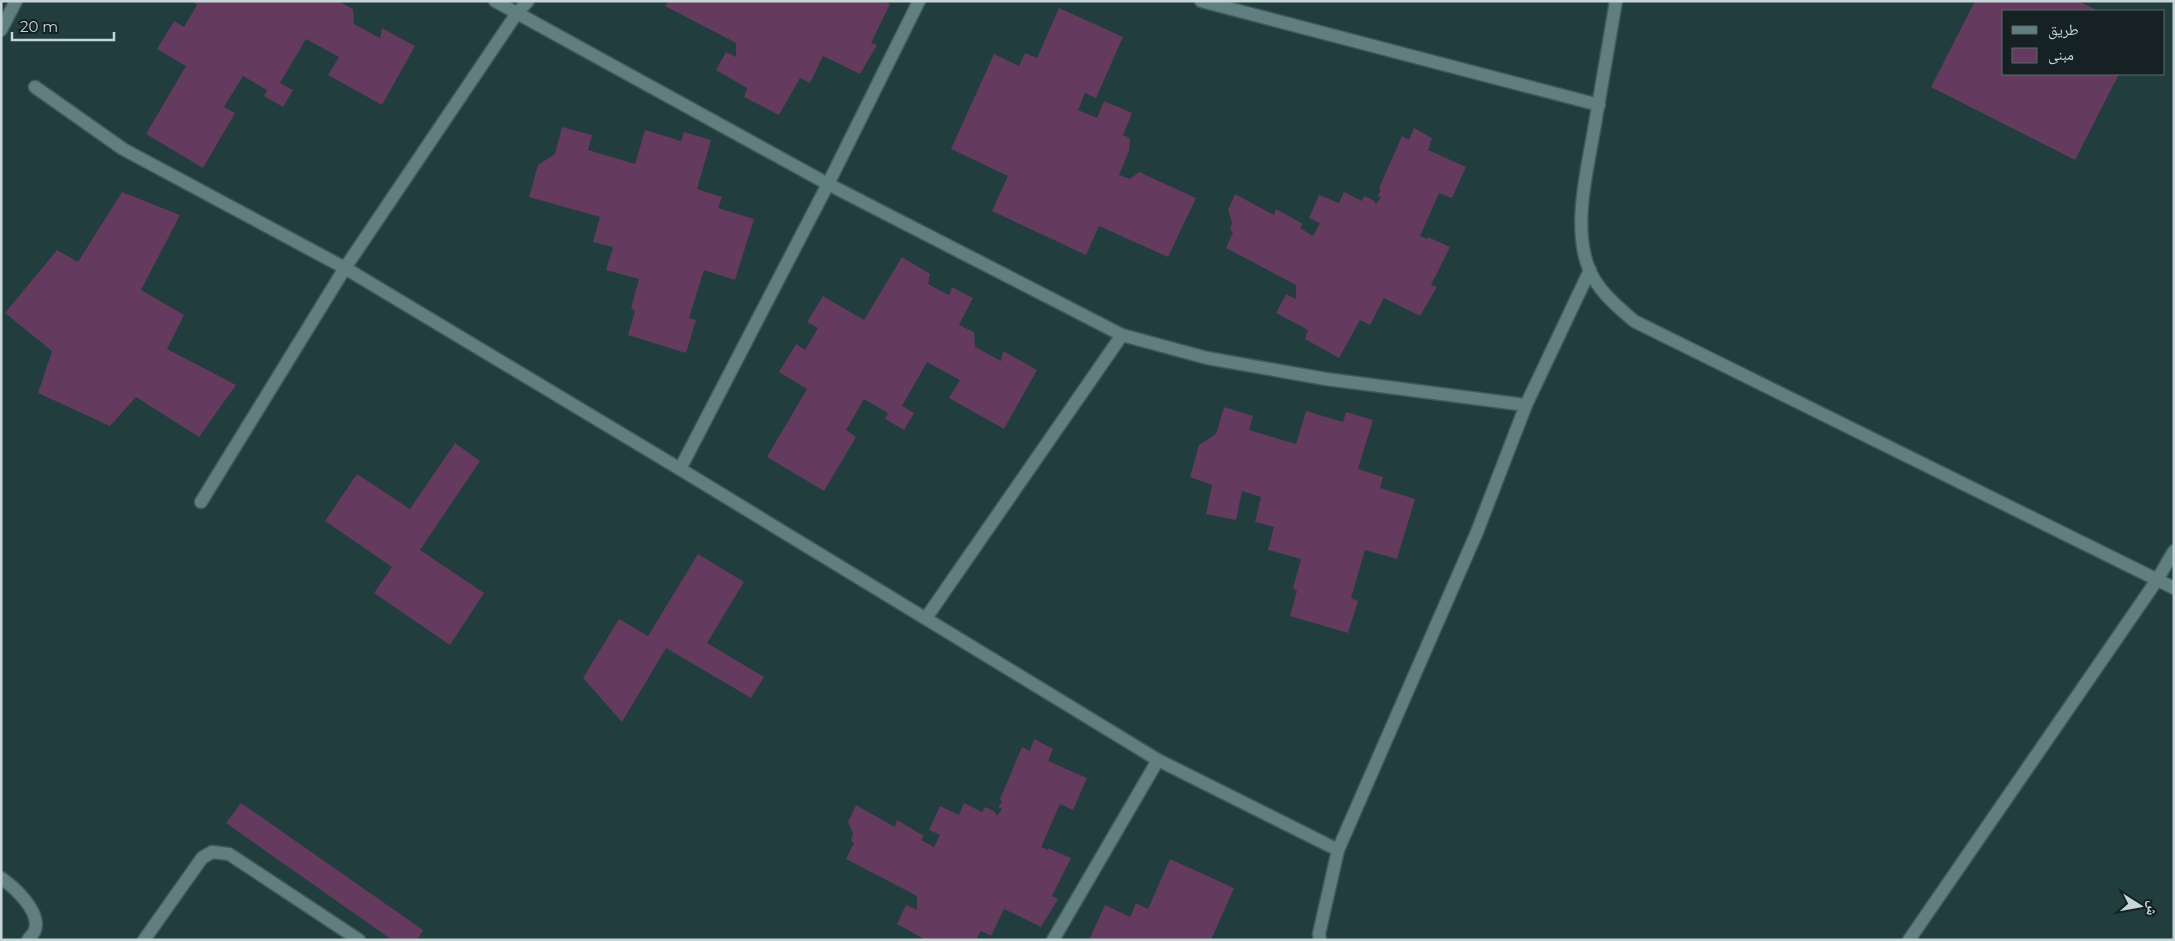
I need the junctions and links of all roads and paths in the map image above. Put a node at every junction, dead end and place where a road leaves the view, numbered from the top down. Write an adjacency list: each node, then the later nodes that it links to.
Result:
1 (16, 1): 8 (street)
2 (495, 1): 7 (street)
3 (528, 1): 7 (street)
4 (919, 1): 11 (street)
5 (1201, 1): 10 (street)
6 (1616, 1): 10 (street)
7 (517, 13): 11 (street); 12 (street)
8 (1, 30)
9 (35, 86): 12 (street)
10 (1599, 105): 13 (street)
11 (828, 184): 14 (street); 16 (street)
12 (345, 268): 16 (street); 17 (street)
13 (1590, 270): 15 (street); 19 (street)
14 (1122, 335): 15 (street); 21 (street)
15 (1526, 405): 23 (street)
16 (680, 469): 21 (street)
17 (201, 502)
18 (2174, 551): 19 (street)
19 (2157, 580): 20 (street); 31 (street)
20 (2174, 588)
21 (926, 618): 22 (street)
22 (1158, 760): 23 (street); 29 (street)
23 (1338, 850): 30 (street)
24 (1, 878): 26 (street)
25 (342, 936): 27 (street); 28 (street)
26 (28, 940)
27 (144, 940)
28 (358, 940)
29 (1053, 940)
30 (1320, 940)
31 (1908, 940)

